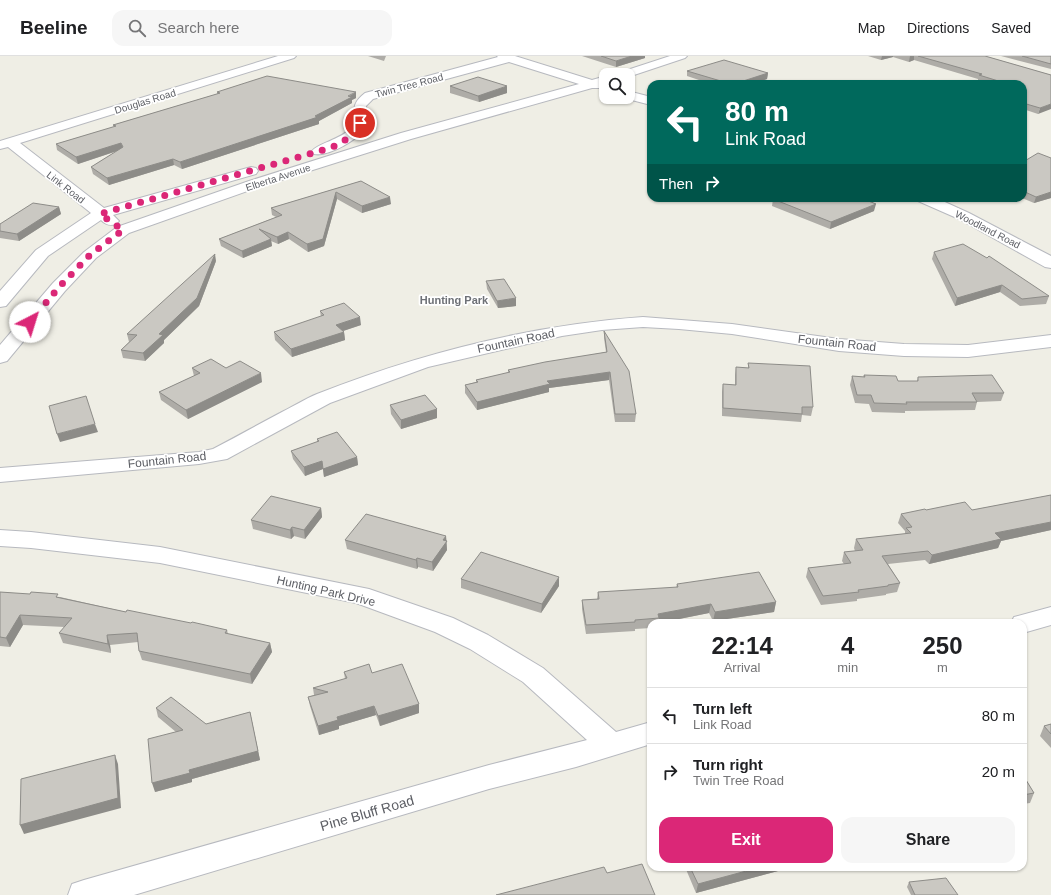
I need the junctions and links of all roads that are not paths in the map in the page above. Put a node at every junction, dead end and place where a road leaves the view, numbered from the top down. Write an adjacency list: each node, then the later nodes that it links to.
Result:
1 (290, 56): 9 (street, Douglas Road)
2 (681, 56): 4 (street)
3 (506, 57): 5 (street); 10 (street, Twin Tree Road)
4 (635, 71)
5 (599, 83)
6 (599, 85): 14 (street, Elberta Avenue)
7 (635, 97): 8 (street)
8 (647, 100)
9 (5, 144): 13 (street, Link Road)
10 (276, 163)
11 (261, 168): 13 (street)
12 (932, 202): 15 (street, Woodland Road)
13 (100, 214): 14 (street, Link Road); 16 (street)
14 (123, 230): 18 (street, Elberta Avenue)
15 (1051, 263)
16 (0, 302)
17 (1051, 341): 19 (street, Fountain Road)
18 (0, 357)
19 (0, 475)
20 (0, 538): 24 (street, Hunting Park Drive)
21 (1051, 616): 22 (street)
22 (1027, 623)
23 (647, 734): 24 (street, Pine Bluff Road)
24 (612, 745): 25 (street, Pine Bluff Road)
25 (128, 889): 26 (street, Pine Bluff Road)
26 (84, 895)

